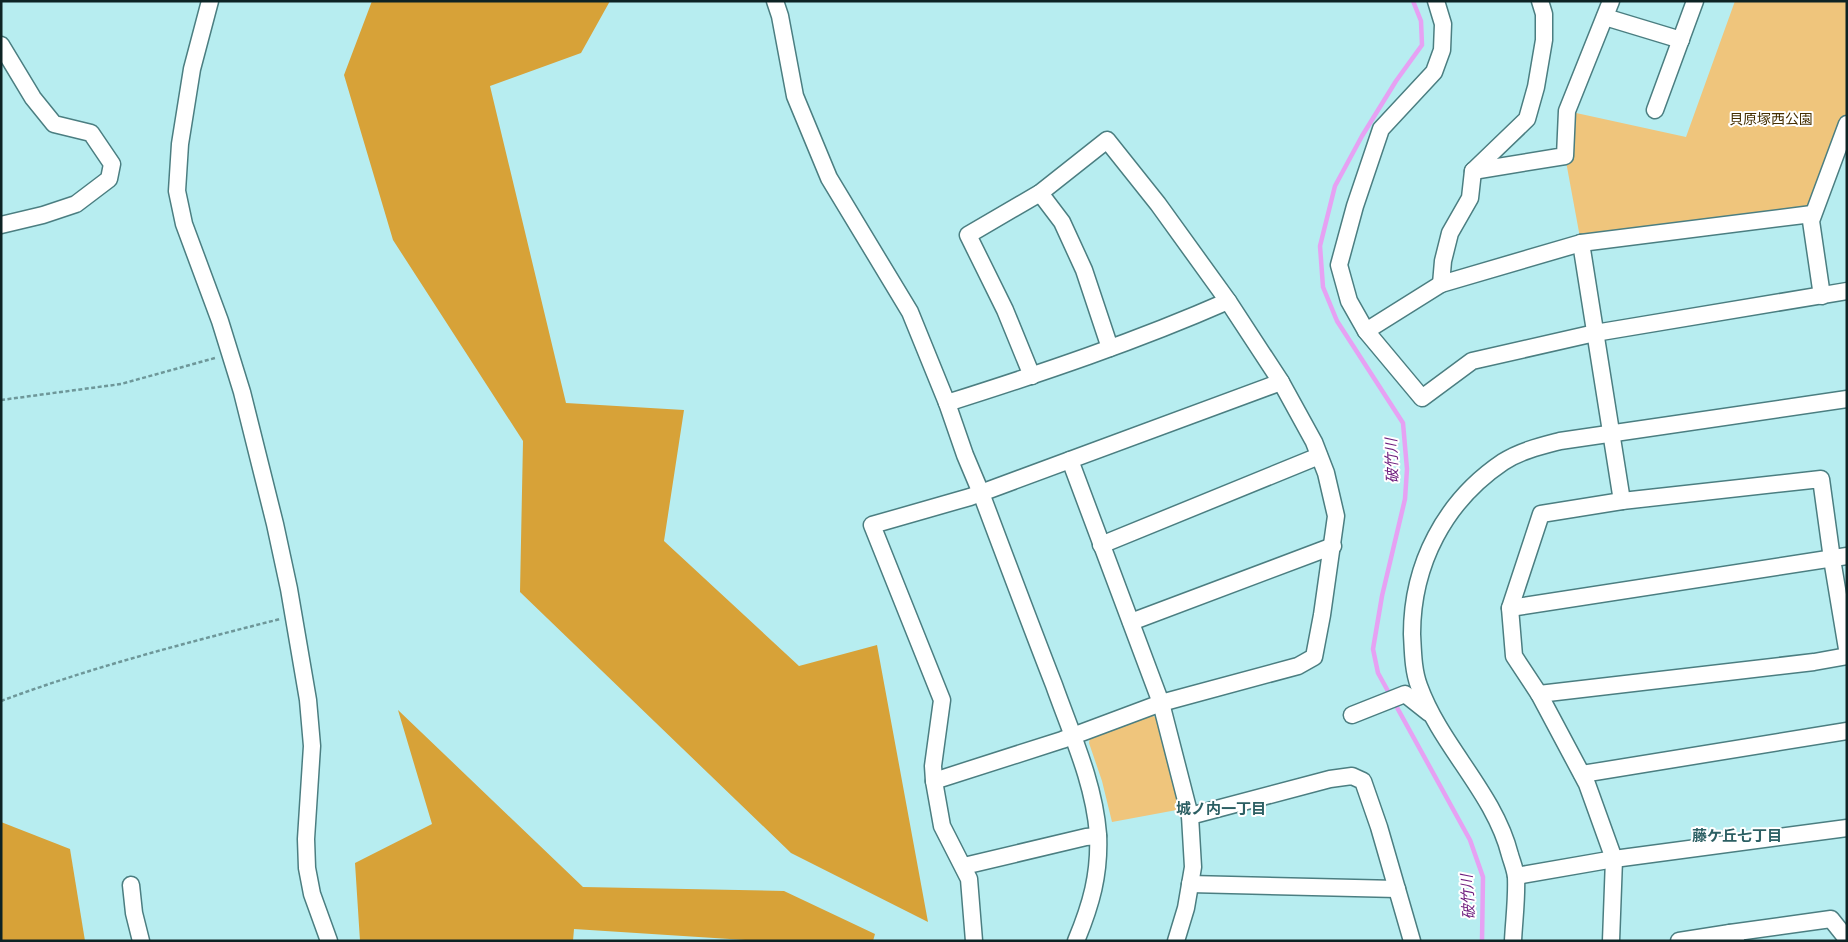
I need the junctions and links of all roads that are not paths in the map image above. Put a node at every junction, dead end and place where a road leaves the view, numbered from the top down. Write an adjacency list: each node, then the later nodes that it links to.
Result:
1 (210, 1): 61 (street)
2 (774, 1): 27 (street)
3 (1436, 1): 21 (street)
4 (1540, 1): 12 (street)
5 (1611, 1): 7 (street)
6 (1695, 1): 8 (street)
7 (1605, 17): 8 (street); 12 (street)
8 (1681, 40): 10 (street)
9 (1, 45): 15 (street)
10 (1655, 110)
11 (1847, 124): 14 (street)
12 (1473, 171): 17 (street)
13 (1040, 193): 20 (street); 23 (street); 24 (street)
14 (1812, 214): 16 (street); 19 (street)
15 (1, 225)
16 (1581, 243): 17 (street); 22 (street)
17 (1441, 284): 21 (street)
18 (1847, 291): 19 (street)
19 (1822, 296): 22 (street)
20 (1228, 301): 23 (street); 25 (street)
21 (1366, 331): 22 (street)
22 (1595, 333): 28 (street)
23 (1110, 348): 24 (street)
24 (1032, 376): 27 (street)
25 (1281, 382): 29 (street); 30 (street)
26 (1847, 399): 28 (street)
27 (947, 404): 31 (street)
28 (1611, 434): 32 (street); 42 (street)
29 (1319, 456): 33 (street); 34 (street)
30 (1070, 460): 31 (street); 33 (street)
31 (981, 493): 45 (street); 47 (street)
32 (1622, 501): 35 (street); 36 (street)
33 (1101, 545): 37 (street)
34 (1332, 546): 37 (street); 41 (street)
35 (1839, 557): 36 (street); 38 (street)
36 (1510, 608): 40 (street)
37 (1131, 622): 41 (street)
38 (1847, 649)
39 (1847, 656): 40 (street)
40 (1539, 694): 46 (street)
41 (1161, 703): 45 (street); 48 (street)
42 (1430, 713): 43 (street); 53 (street)
43 (1352, 715)
44 (1847, 732): 46 (street)
45 (1073, 736): 47 (street); 50 (street)
46 (1582, 774): 51 (street)
47 (934, 782): 52 (street)
48 (1190, 816): 54 (street); 56 (street)
49 (1847, 828): 51 (street)
50 (1098, 836): 52 (street); 63 (street)
51 (1614, 858): 53 (street); 66 (street)
52 (964, 866): 62 (street)
53 (1516, 876): 65 (street)
54 (1190, 884): 56 (street); 58 (street)
55 (130, 885): 60 (street)
56 (1397, 889): 64 (street)
57 (1733, 937): 59 (street); 67 (street)
58 (1180, 939)
59 (1847, 939)
60 (141, 941)
61 (329, 941)
62 (974, 941)
63 (1076, 941)
64 (1412, 941)
65 (1513, 941)
66 (1611, 941)
67 (1679, 941)

